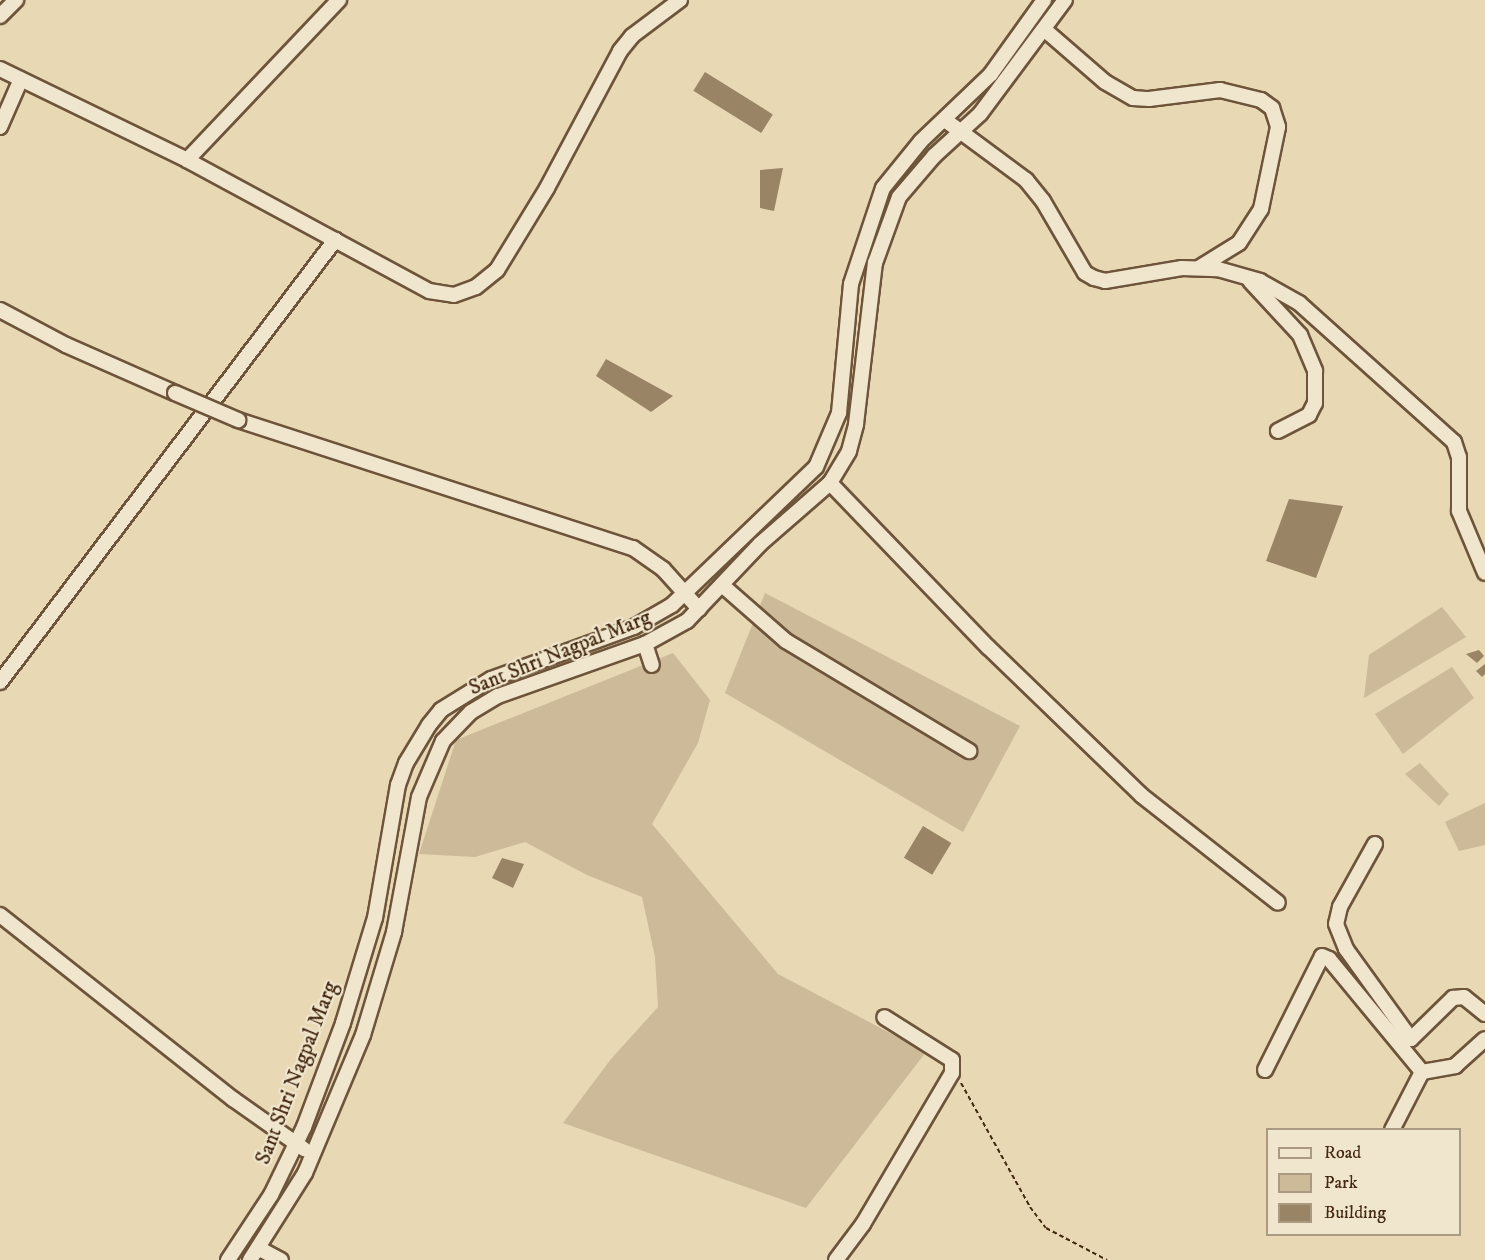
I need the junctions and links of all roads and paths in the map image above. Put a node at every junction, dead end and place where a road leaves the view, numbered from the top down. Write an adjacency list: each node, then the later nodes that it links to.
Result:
1 (16, 0): 6 (street)
2 (339, 0): 13 (street)
3 (680, 0): 14 (street)
4 (1044, 0): 10 (street, Sant Shri Nagpal Marg)
5 (1065, 0): 7 (street, Sant Shri Nagpal Marg)
6 (0, 16)
7 (1045, 30): 12 (street, Sant Shri Nagpal Marg); 15 (street)
8 (0, 69): 9 (street)
9 (21, 79): 11 (street); 13 (street)
10 (945, 120): 12 (street); 22 (street, Sant Shri Nagpal Marg)
11 (0, 127)
12 (960, 135): 15 (street); 19 (street, Sant Shri Nagpal Marg)
13 (187, 160): 14 (street)
14 (335, 240): 26 (street)
15 (1200, 267): 16 (street)
16 (1245, 276): 18 (street); 20 (street)
17 (0, 310): 22 (street, bridge)
18 (1278, 431)
19 (830, 483): 21 (street, Sant Shri Nagpal Marg); 29 (street)
20 (1485, 573)
21 (722, 585): 23 (street, Sant Shri Nagpal Marg); 27 (street)
22 (685, 594): 23 (street); 38 (street, Sant Shri Nagpal Marg)
23 (699, 609): 24 (street, Sant Shri Nagpal Marg)
24 (645, 644): 25 (street); 39 (street, Sant Shri Nagpal Marg)
25 (652, 665)
26 (0, 682)
27 (969, 751)
28 (1374, 844): 31 (street)
29 (1278, 903)
30 (0, 915): 38 (street)
31 (1485, 1014)
32 (884, 1017): 34 (street)
33 (1485, 1039): 36 (street)
34 (954, 1065): 43 (street); 44 (path)
35 (1265, 1070): 36 (street)
36 (1422, 1072): 37 (street)
37 (1393, 1128)
38 (297, 1144): 39 (street); 41 (street, Sant Shri Nagpal Marg)
39 (314, 1154): 40 (street, Sant Shri Nagpal Marg)
40 (254, 1254): 42 (street)
41 (228, 1260)
42 (281, 1260)
43 (836, 1260)
44 (1107, 1260)

